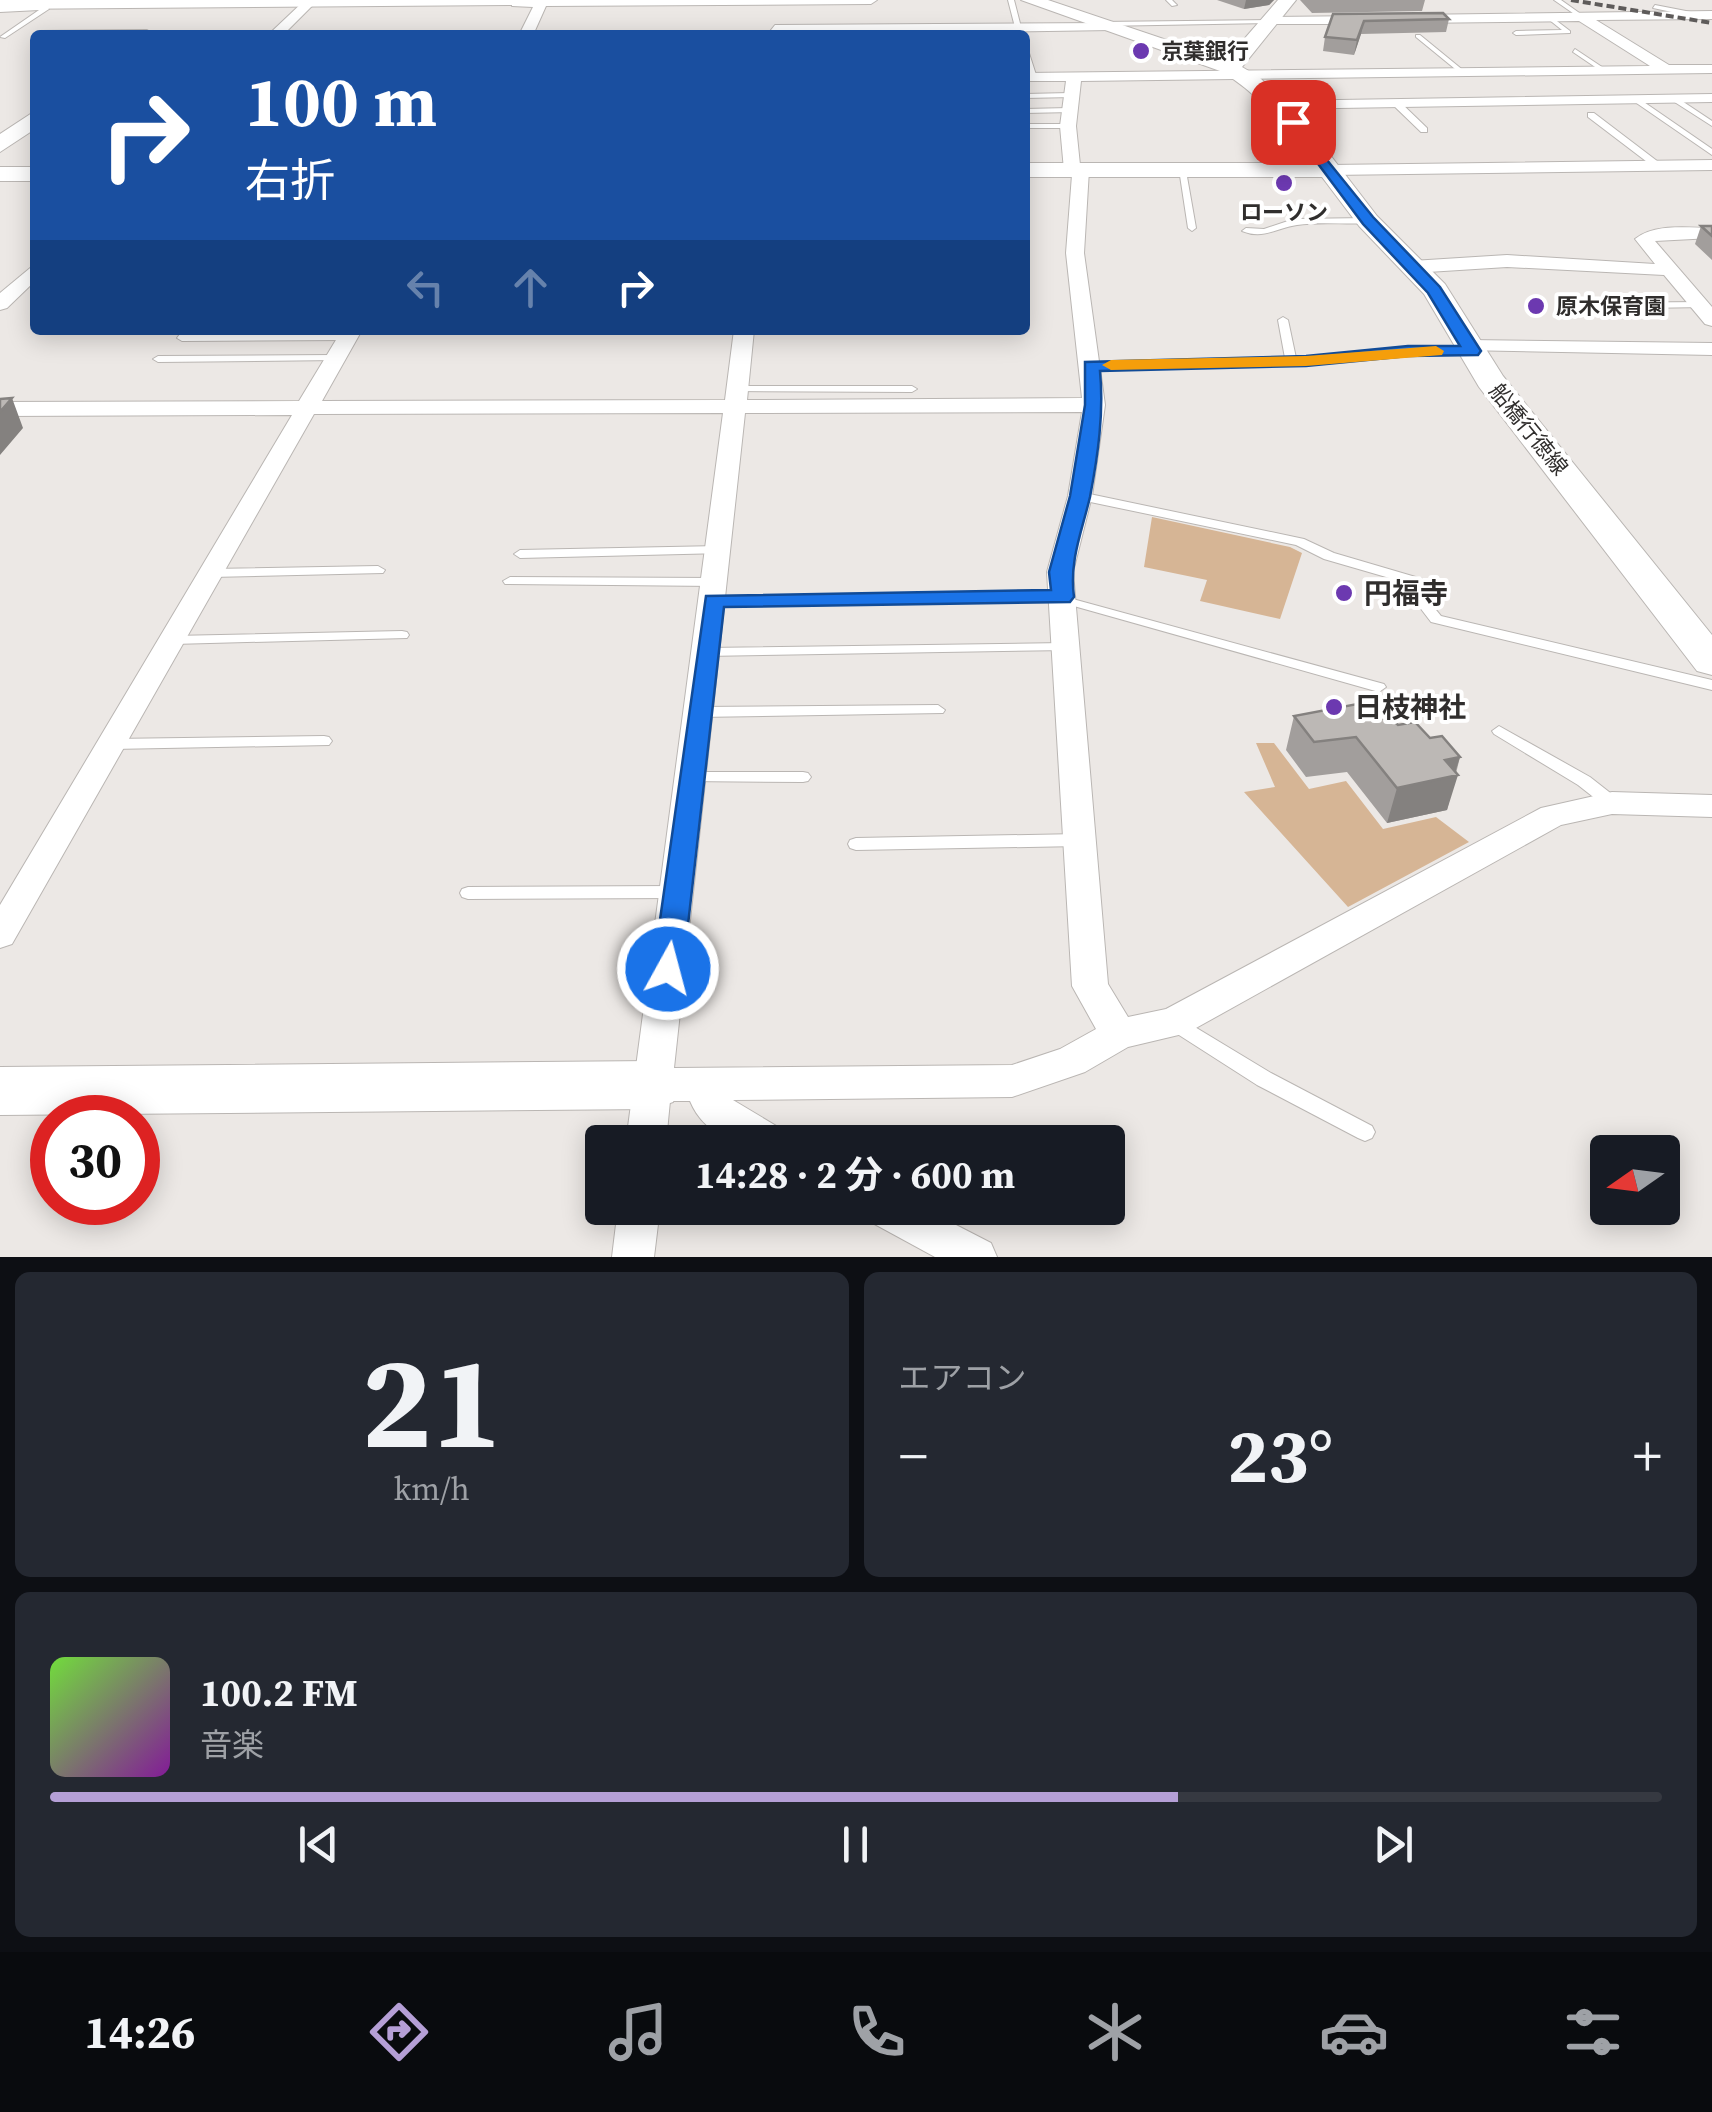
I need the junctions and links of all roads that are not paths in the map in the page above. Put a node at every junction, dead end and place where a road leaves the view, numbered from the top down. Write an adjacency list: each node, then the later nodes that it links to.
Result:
1 (72, 0): 2 (lane)
2 (85, 0)
3 (871, 0): 11 (street)
4 (1011, 0): 28 (lane)
5 (1030, 0): 22 (main road, 船橋行徳線)
6 (1287, 0): 20 (main road)
7 (1557, 0): 19 (lane)
8 (517, 1): 10 (main road); 13 (street)
9 (190, 2): 12 (main road); 14 (main road); 15 (street); 23 (main road)
10 (406, 2): 12 (main road)
11 (620, 2): 13 (street)
12 (309, 3): 24 (street)
13 (541, 3): 25 (street)
14 (0, 6): 15 (lane)
15 (47, 8): 32 (lane)
16 (1655, 8): 17 (lane)
17 (1704, 15): 19 (street)
18 (1549, 17): 19 (street); 20 (street); 30 (lane)
19 (1582, 17): 35 (street)
20 (1270, 21): 22 (lane); 37 (main road)
21 (51, 24): 23 (lane)
22 (1104, 25): 29 (street); 37 (main road, 船橋行徳線)
23 (147, 30)
24 (280, 30)
25 (528, 30)
26 (775, 30): 27 (street)
27 (819, 30)
28 (1018, 30)
29 (1030, 30)
30 (1516, 32)
31 (1418, 36): 38 (lane)
32 (3, 37)
33 (1575, 51): 36 (lane)
34 (1712, 68): 35 (street)
35 (1667, 69): 36 (street); 42 (street)
36 (1603, 70): 38 (street)
37 (1235, 71): 38 (street); 40 (street); 46 (main road, 船橋行徳線)
38 (1462, 72)
39 (1030, 77): 40 (street)
40 (1074, 77): 48 (street)
41 (1030, 98): 48 (lane)
42 (1712, 98): 43 (street)
43 (1676, 99): 44 (street); 52 (lane)
44 (1638, 100): 45 (street); 55 (lane)
45 (1396, 103): 46 (street); 53 (lane)
46 (1276, 105): 60 (main road, 船橋行徳線)
47 (1030, 111): 48 (lane)
48 (1069, 111): 51 (lane); 59 (street)
49 (1591, 116): 57 (lane)
50 (30, 122): 54 (main road)
51 (1030, 124)
52 (1712, 124)
53 (1424, 130)
54 (0, 145)
55 (1712, 153)
56 (1712, 165): 57 (street)
57 (1658, 166): 60 (street)
58 (1030, 170): 59 (main road)
59 (1076, 170): 61 (main road); 82 (street)
60 (1330, 170): 61 (main road); 64 (main road, 船橋行徳線)
61 (1182, 171): 65 (lane)
62 (0, 174): 63 (main road)
63 (30, 174)
64 (1368, 220): 66 (lane); 68 (main road, 船橋行徳線)
65 (1192, 228)
66 (1246, 231)
67 (1712, 233): 69 (street)
68 (1412, 267): 69 (street); 78 (main road, 船橋行徳線)
69 (1670, 270): 73 (street)
70 (30, 275): 71 (street)
71 (0, 304)
72 (1582, 306): 73 (lane)
73 (1707, 313)
74 (1283, 320): 81 (lane)
75 (184, 335): 77 (lane)
76 (743, 335): 84 (street)
77 (345, 342): 80 (lane); 87 (street)
78 (1471, 349): 79 (street); 81 (lane); 100 (main road, 船橋行徳線)
79 (1712, 349)
80 (158, 358)
81 (1291, 361): 82 (lane)
82 (1091, 366): 85 (street)
83 (912, 389): 84 (lane)
84 (736, 398): 85 (street); 87 (street); 89 (street)
85 (1094, 405): 88 (street)
86 (0, 410): 87 (street)
87 (305, 410): 92 (street)
88 (1080, 496): 95 (street); 101 (lane)
89 (719, 550): 90 (lane); 94 (street)
90 (520, 554)
91 (378, 570): 92 (lane)
92 (212, 574): 97 (street)
93 (510, 581): 94 (lane)
94 (714, 591): 95 (lane); 99 (street)
95 (1062, 598): 98 (street); 102 (lane)
96 (402, 635): 97 (lane)
97 (172, 640): 107 (street)
98 (1064, 647): 99 (lane); 112 (street)
99 (705, 652): 104 (street)
100 (1712, 662)
101 (1712, 685)
102 (1379, 687)
103 (938, 710): 104 (lane)
104 (698, 712): 108 (street)
105 (1500, 731): 110 (lane)
106 (324, 741): 107 (lane)
107 (112, 744): 116 (street)
108 (690, 777): 109 (lane); 114 (street)
109 (803, 777)
110 (1612, 803): 111 (street); 117 (street)
111 (1712, 806)
112 (1079, 840): 113 (lane); 118 (street)
113 (856, 844)
114 (678, 892): 115 (lane); 119 (street)
115 (468, 894)
116 (0, 934)
117 (1174, 1022): 118 (street); 123 (lane)
118 (1119, 1034): 119 (street)
119 (678, 1085): 120 (main road); 121 (street); 122 (street)
120 (0, 1091)
121 (656, 1125)
122 (741, 1125)
123 (1366, 1132)
124 (637, 1225): 126 (street)
125 (916, 1225): 127 (street)
126 (633, 1257)
127 (976, 1257)

